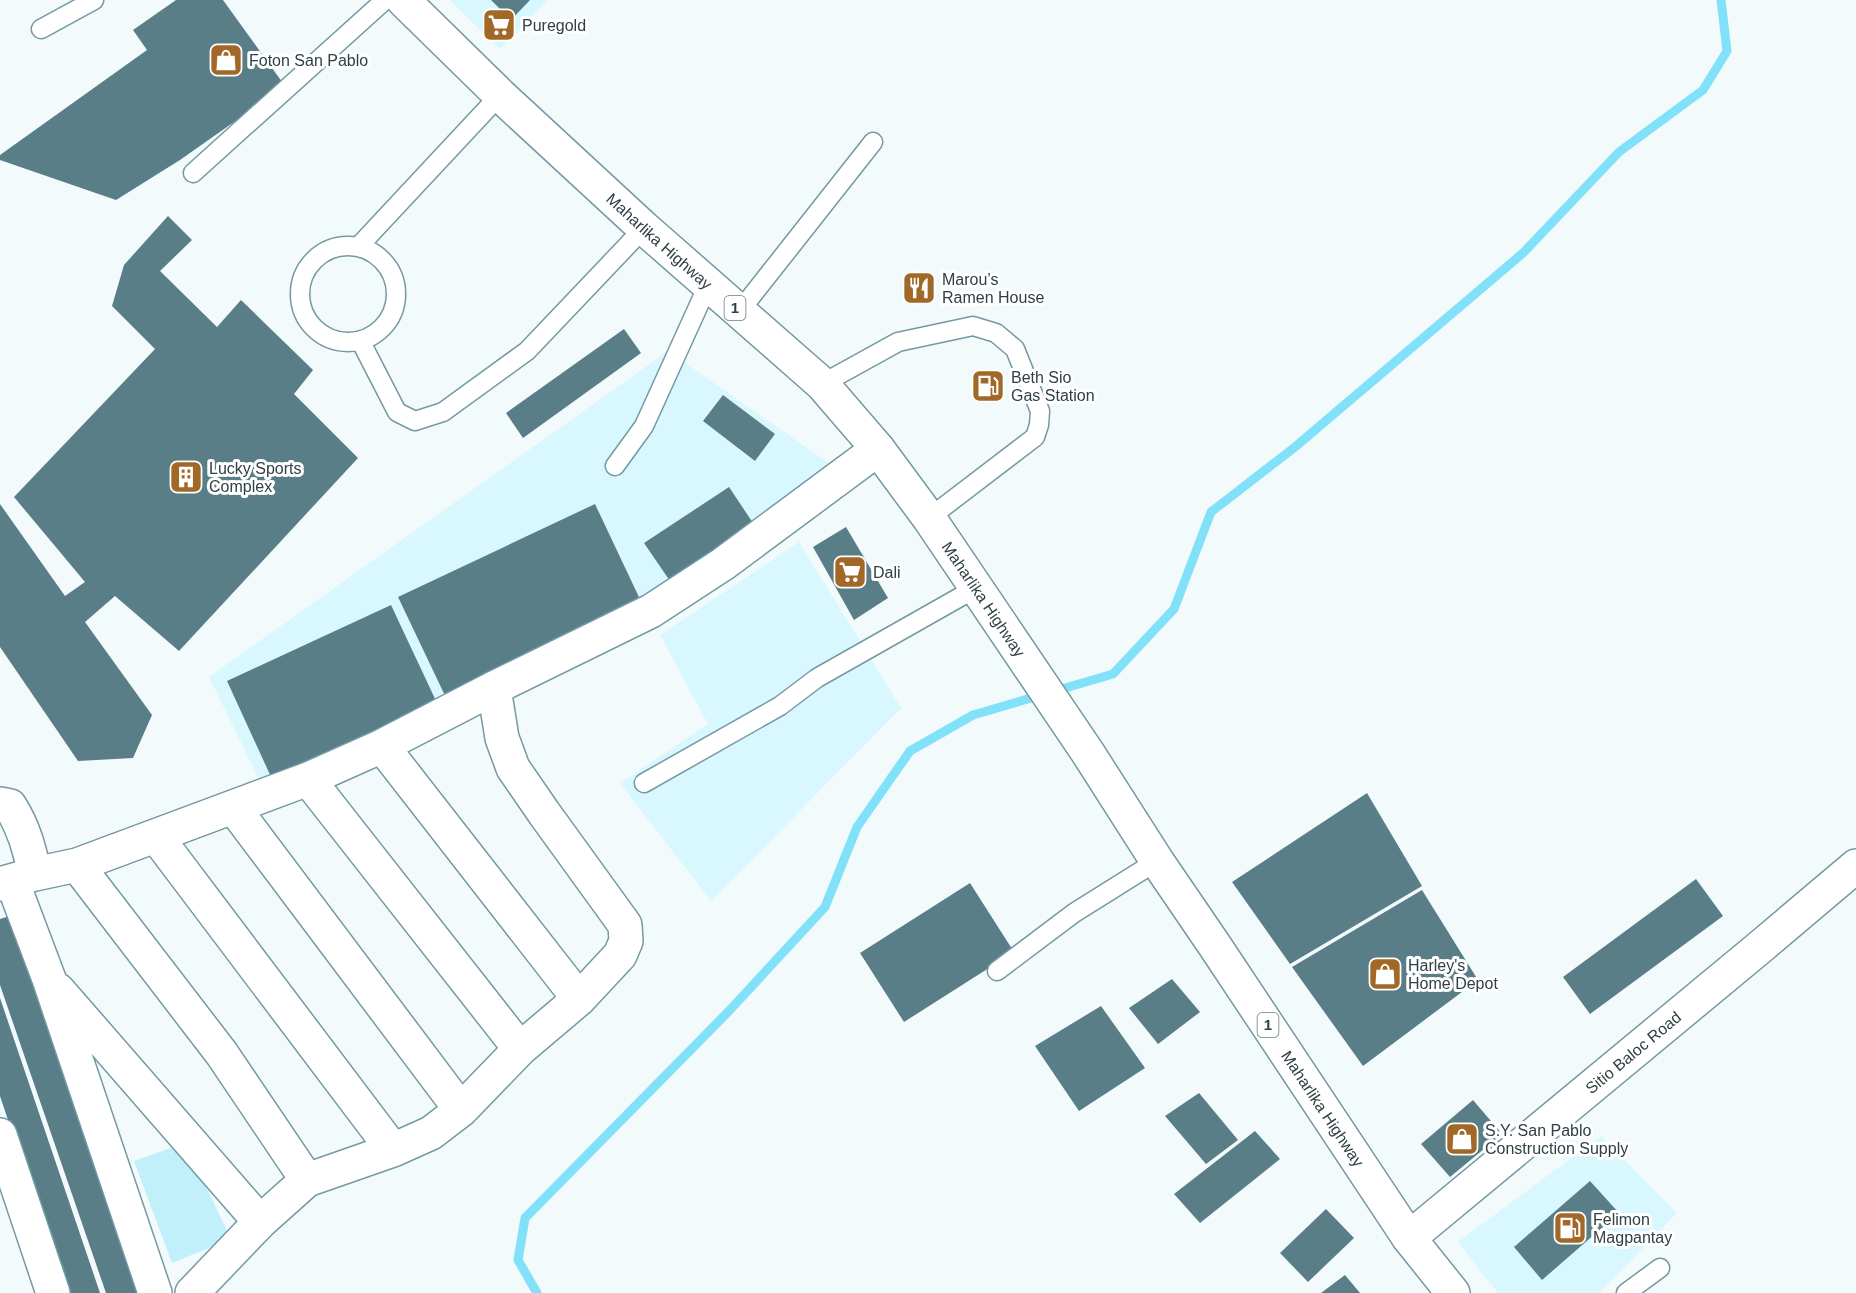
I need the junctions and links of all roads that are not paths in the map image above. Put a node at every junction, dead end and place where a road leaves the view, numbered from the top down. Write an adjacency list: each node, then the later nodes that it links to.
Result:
1 (93, 0): 4 (lane)
2 (385, 0): 7 (lane)
3 (403, 0): 5 (street, Maharlika Highway / 1)
4 (41, 29)
5 (500, 95): 8 (street, Maharlika Highway / 1); 9 (lane)
6 (873, 142): 11 (lane)
7 (193, 173)
8 (644, 228): 10 (street, Maharlika Highway / 1); 12 (lane)
9 (359, 246): 12 (lane); 12 (lane)
10 (708, 285): 11 (street, Maharlika Highway / 1); 15 (lane)
11 (739, 312): 13 (street, Maharlika Highway / 1)
12 (361, 342)
13 (822, 384): 14 (street, Maharlika Highway / 1); 16 (lane)
14 (878, 449): 16 (street, Maharlika Highway / 1); 18 (street)
15 (615, 466)
16 (929, 518): 17 (street, Maharlika Highway / 1)
17 (975, 588): 21 (lane); 25 (street, Maharlika Highway / 1)
18 (494, 688): 19 (street); 31 (street)
19 (382, 746): 20 (street); 31 (street)
20 (308, 779): 23 (street); 32 (street)
21 (644, 783)
22 (0, 804): 28 (street)
23 (234, 808): 24 (street); 33 (street)
24 (156, 836): 26 (street); 35 (street)
25 (1157, 861): 29 (lane); 38 (street, Maharlika Highway / 1)
26 (76, 865): 28 (street); 36 (street)
27 (1856, 866): 38 (street, Sitio Baloc Road)
28 (16, 879): 30 (street)
29 (997, 971)
30 (49, 979): 37 (street); 41 (street)
31 (579, 999): 32 (street)
32 (520, 1049): 33 (street)
33 (461, 1110): 35 (street)
34 (0, 1135): 40 (street)
35 (393, 1150): 36 (street)
36 (307, 1180): 37 (street)
37 (260, 1222): 42 (street)
38 (1409, 1238): 43 (street, Maharlika Highway / 1)
39 (1660, 1268): 44 (lane)
40 (53, 1293)
41 (155, 1293)
42 (192, 1293)
43 (1453, 1293)
44 (1626, 1293)

